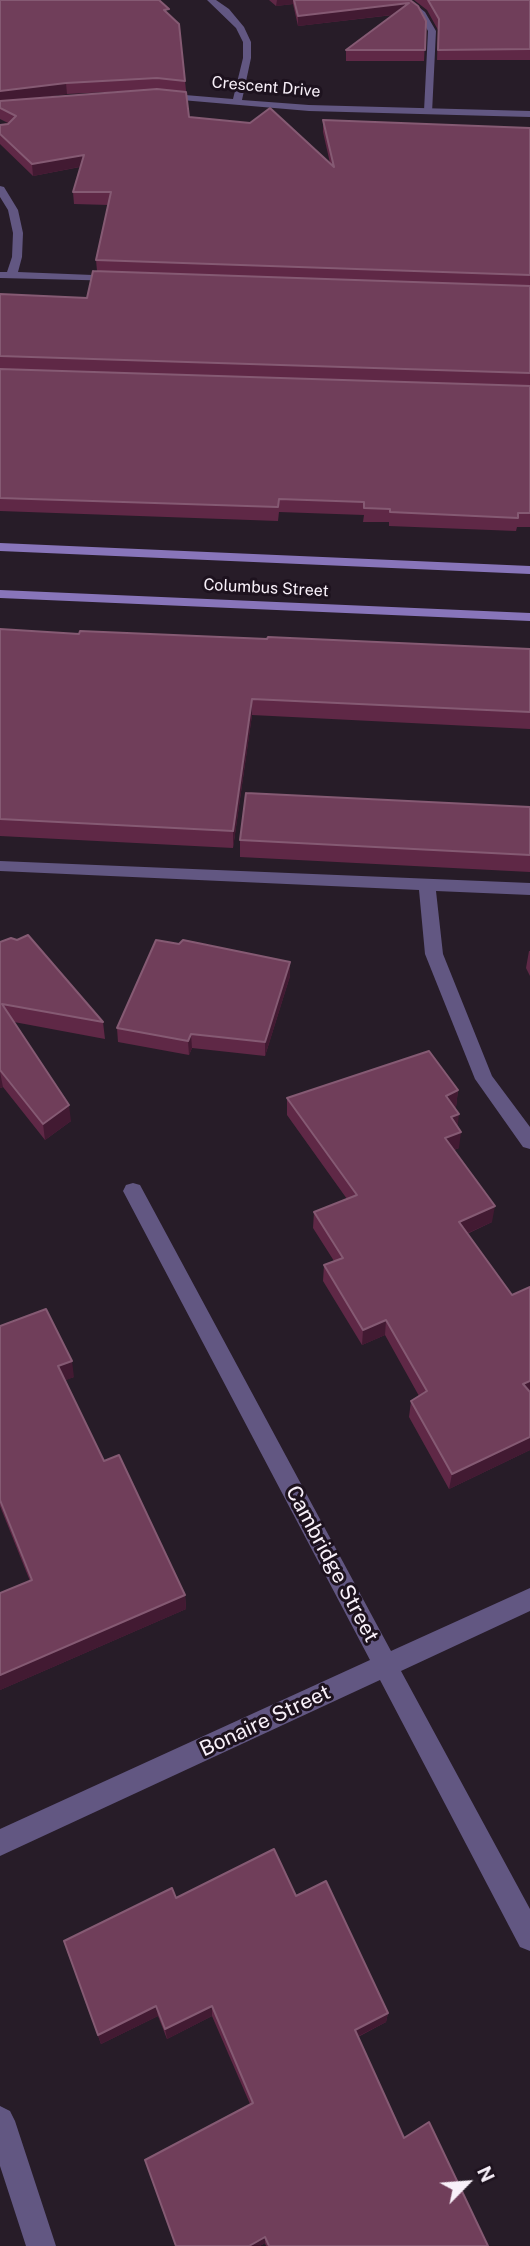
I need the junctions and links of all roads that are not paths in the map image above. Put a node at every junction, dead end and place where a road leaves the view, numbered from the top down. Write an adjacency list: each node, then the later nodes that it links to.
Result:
1 (211, 0): 4 (street)
2 (405, 0): 5 (street)
3 (148, 96): 4 (street, Crescent Drive)
4 (237, 101): 5 (street, Crescent Drive)
5 (429, 111): 6 (street, Crescent Drive)
6 (530, 114)
7 (0, 189): 8 (street)
8 (5, 275): 9 (street)
9 (134, 280)
10 (0, 547): 11 (main road, Columbus Street)
11 (530, 570)
12 (0, 594): 13 (main road, Columbus Street)
13 (530, 617)
14 (0, 866): 15 (street)
15 (427, 885): 16 (street); 17 (street)
16 (530, 889)
17 (530, 1142)
18 (133, 1191): 20 (street, Cambridge Street)
19 (530, 1599): 20 (street, Bonaire Street)
20 (386, 1666): 21 (street, Bonaire Street); 22 (street, Cambridge Street)
21 (0, 1843)
22 (530, 1937)
23 (0, 2121): 24 (street)
24 (41, 2246)

